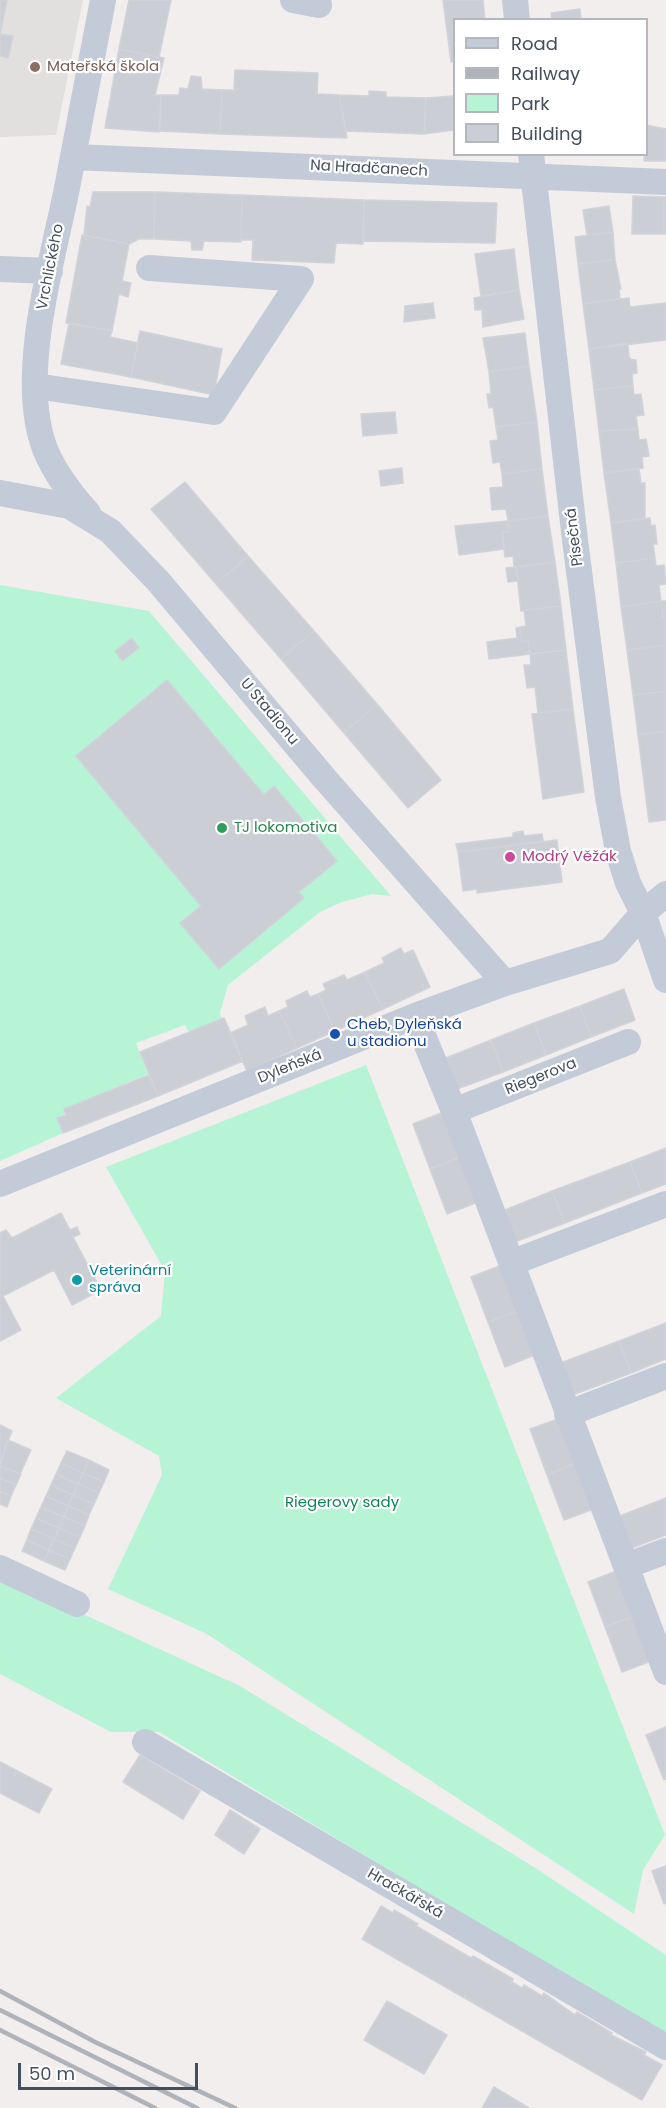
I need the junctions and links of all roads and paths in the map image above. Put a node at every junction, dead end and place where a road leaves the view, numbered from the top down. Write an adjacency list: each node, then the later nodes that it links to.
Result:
1 (103, 0): 6 (street, Vrchlického)
2 (292, 0): 4 (street)
3 (515, 0): 5 (street)
4 (318, 5)
5 (517, 18)
6 (73, 157): 7 (street, Na Hradčanech); 11 (street, Vrchlického)
7 (532, 166): 8 (street, Na Hradčanech); 16 (street, Písečná)
8 (666, 182)
9 (149, 268): 12 (street)
10 (0, 269): 11 (street)
11 (50, 271): 12 (street, Vrchlického)
12 (35, 386): 14 (street, Vrchlického)
13 (0, 493): 14 (street, U Stadionu)
14 (95, 520): 18 (street, U Stadionu)
15 (666, 894): 16 (street, Dyleňská)
16 (644, 913): 17 (street); 18 (street, Dyleňská)
17 (666, 980)
18 (505, 983): 19 (street, Dyleňská)
19 (415, 1017): 21 (street); 22 (street, Dyleňská)
20 (628, 1042): 21 (street, Riegerova)
21 (454, 1111): 24 (street)
22 (0, 1184)
23 (666, 1204): 24 (street)
24 (511, 1263): 26 (street)
25 (666, 1376): 26 (street)
26 (567, 1414): 28 (street)
27 (666, 1551): 28 (street)
28 (626, 1566): 31 (street)
29 (0, 1568): 30 (street)
30 (77, 1604)
31 (666, 1672)
32 (145, 1742): 33 (street, Hračkářská)
33 (666, 2046)

